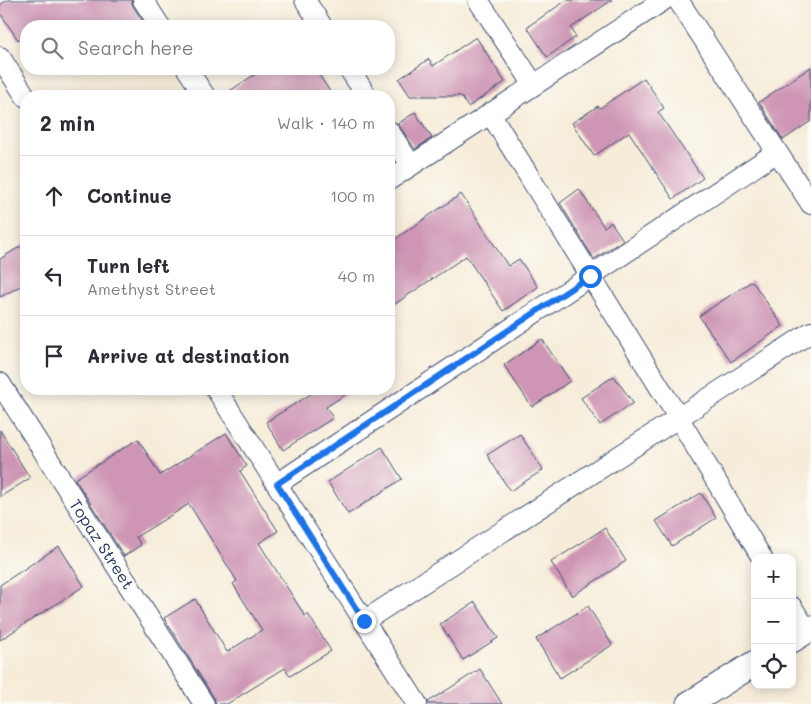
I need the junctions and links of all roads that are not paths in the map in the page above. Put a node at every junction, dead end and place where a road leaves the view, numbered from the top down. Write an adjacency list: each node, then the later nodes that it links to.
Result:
1 (143, 0): 6 (street)
2 (305, 0): 7 (street)
3 (478, 0): 11 (street)
4 (664, 0): 11 (street)
5 (678, 0): 17 (street)
6 (156, 20)
7 (318, 20)
8 (0, 57): 12 (street)
9 (191, 75): 13 (street)
10 (353, 75): 14 (street)
11 (534, 85): 15 (street)
12 (21, 90)
13 (201, 90)
14 (363, 90)
15 (490, 113): 18 (street); 21 (street)
16 (395, 140): 18 (street)
17 (777, 152): 20 (street); 21 (street)
18 (411, 165): 19 (street)
19 (395, 176)
20 (811, 204)
21 (590, 276): 25 (street); 26 (street)
22 (811, 332): 25 (street)
23 (0, 383): 32 (street, Topaz Street)
24 (220, 395): 26 (street)
25 (678, 418): 27 (street); 29 (street)
26 (277, 484): 29 (street)
27 (760, 554)
28 (796, 616): 30 (street)
29 (364, 621): 33 (street)
30 (803, 633)
31 (751, 665): 34 (street)
32 (204, 704)
33 (416, 704)
34 (689, 704)

